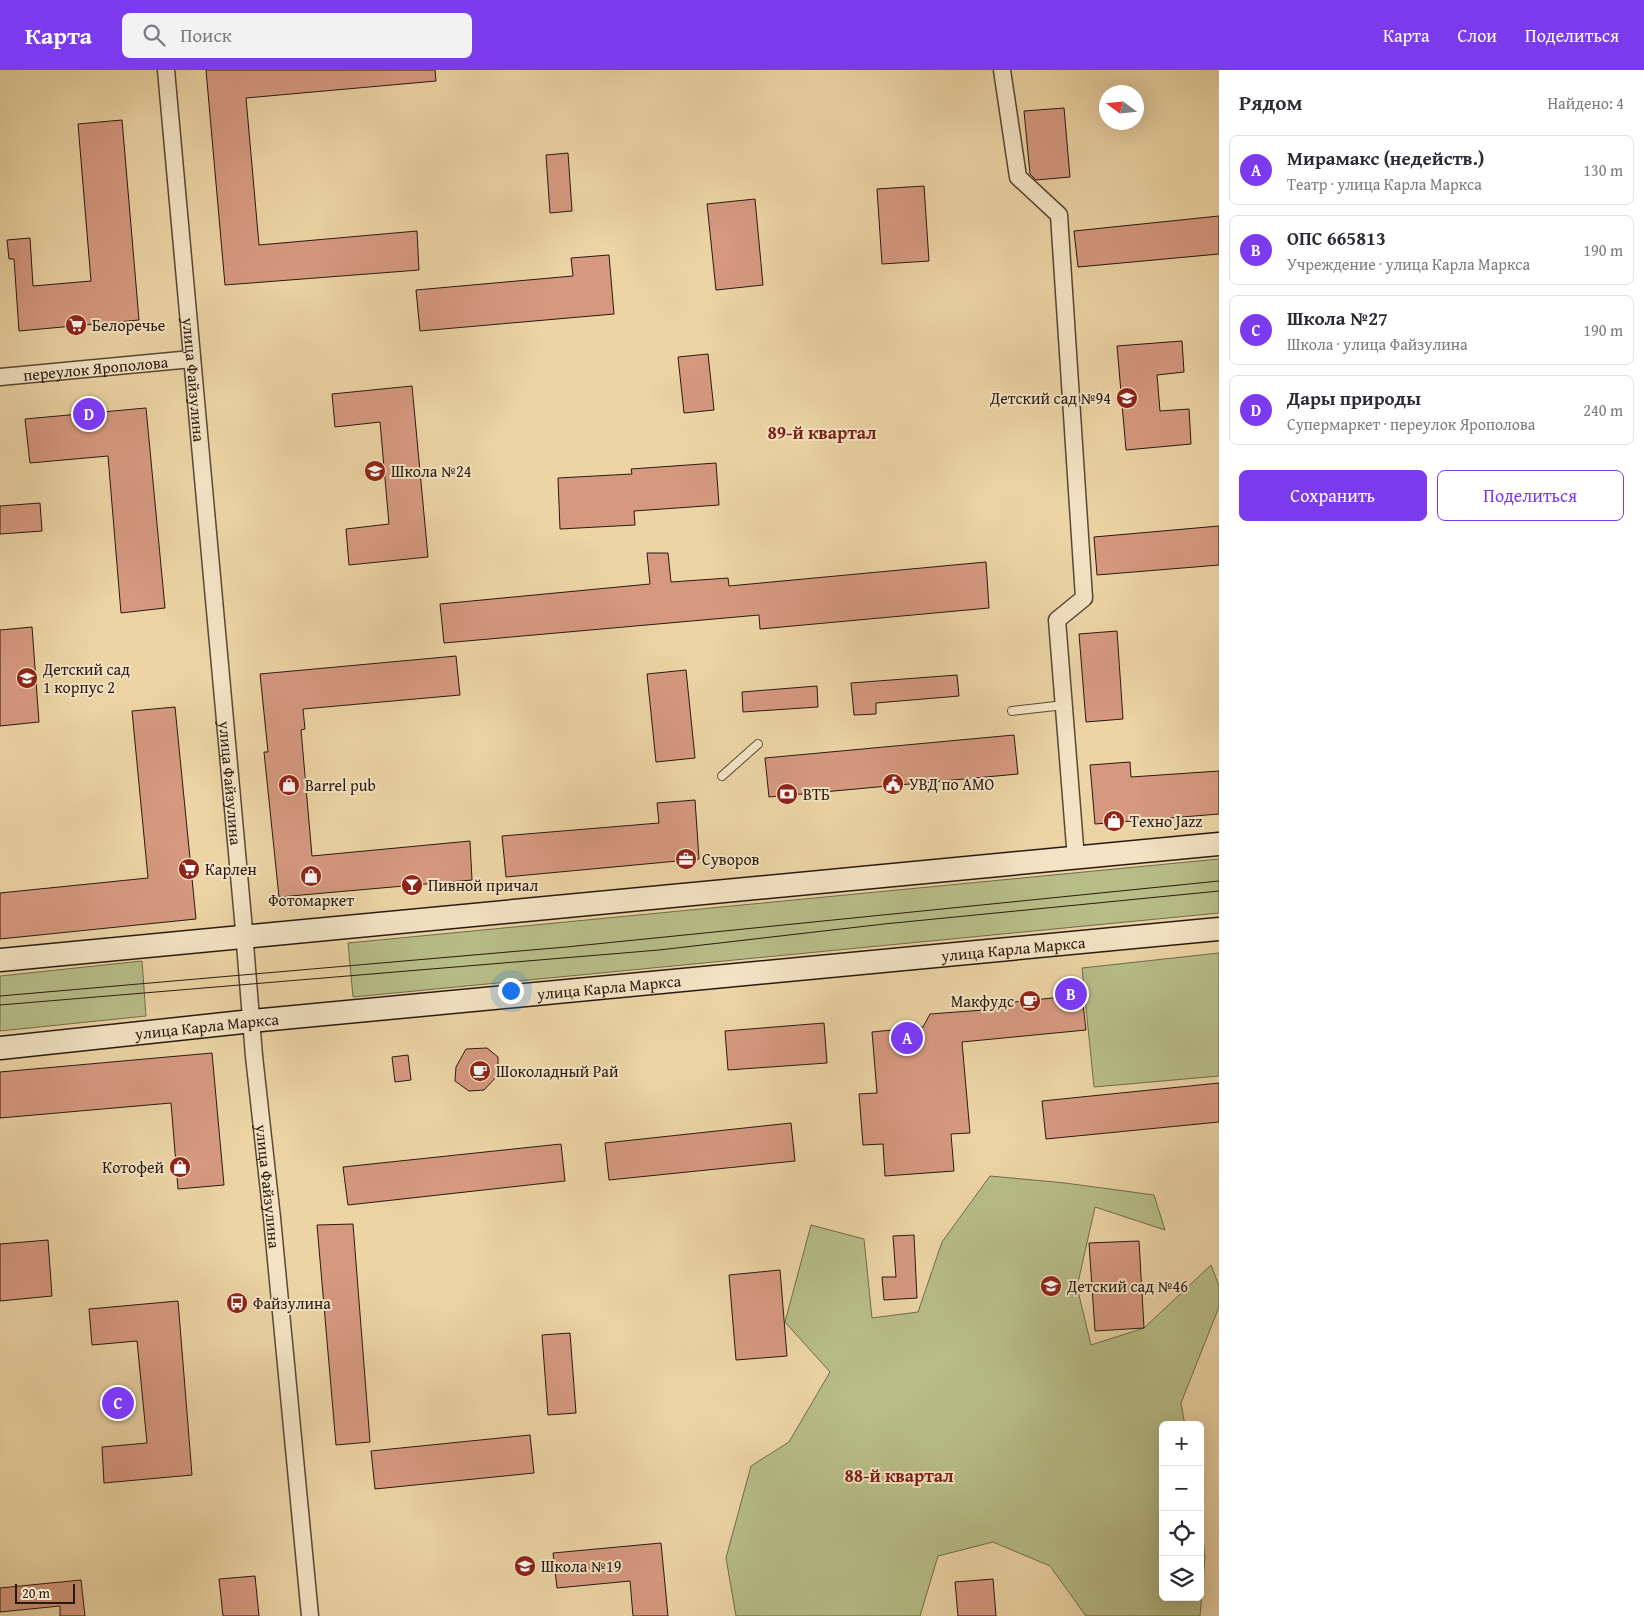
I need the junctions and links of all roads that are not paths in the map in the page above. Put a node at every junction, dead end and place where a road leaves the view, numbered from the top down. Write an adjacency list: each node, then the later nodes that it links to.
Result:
1 (166, 70): 3 (street, улица Файзулина)
2 (1002, 70): 5 (street)
3 (192, 359): 4 (street, переулок Ярополова); 12 (street, улица Файзулина)
4 (0, 377)
5 (1064, 706): 6 (lane); 10 (street)
6 (1012, 711)
7 (758, 744): 8 (lane)
8 (722, 776)
9 (1219, 844): 10 (main road)
10 (1076, 859): 12 (main road)
11 (1219, 929): 14 (main road, улица Карла Маркса)
12 (245, 937): 13 (main road); 14 (street, улица Файзулина)
13 (0, 960)
14 (252, 1021): 15 (main road, улица Карла Маркса); 16 (street, улица Файзулина)
15 (0, 1048)
16 (310, 1616)

